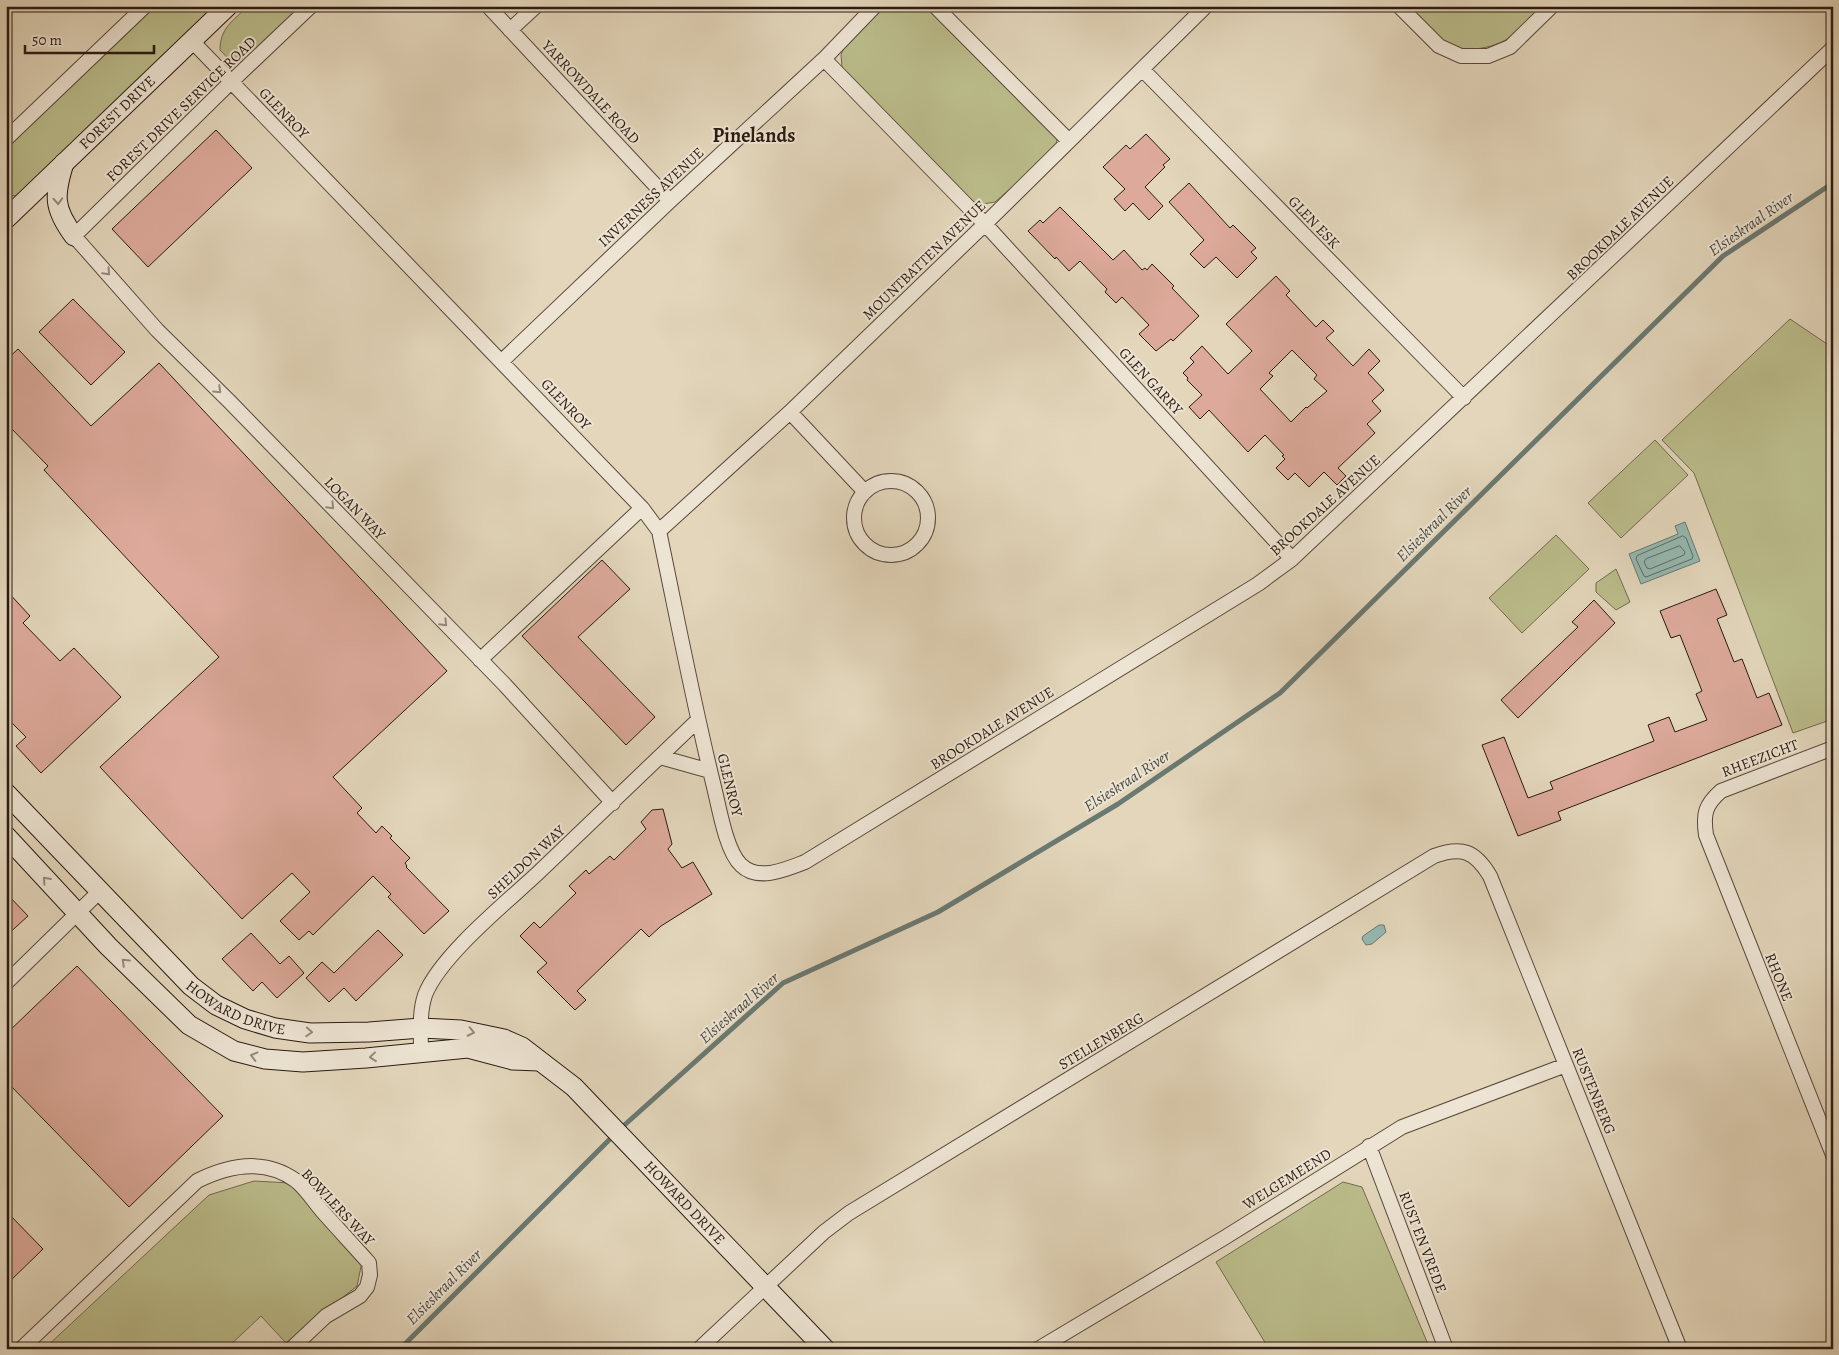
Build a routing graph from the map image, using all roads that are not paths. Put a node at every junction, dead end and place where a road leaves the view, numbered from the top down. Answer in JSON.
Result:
{"nodes":[{"id":1,"x":145,"y":6,"type":"edge"},
{"id":2,"x":228,"y":6,"type":"edge"},
{"id":3,"x":311,"y":6,"type":"edge"},
{"id":4,"x":488,"y":6,"type":"edge"},
{"id":5,"x":536,"y":6,"type":"edge"},
{"id":6,"x":875,"y":6,"type":"edge"},
{"id":7,"x":935,"y":6,"type":"edge"},
{"id":8,"x":1206,"y":6,"type":"edge"},
{"id":9,"x":1399,"y":6,"type":"edge"},
{"id":10,"x":1552,"y":6,"type":"edge"},
{"id":11,"x":510,"y":30,"type":"junction"},
{"id":12,"x":192,"y":41,"type":"junction"},
{"id":13,"x":1833,"y":48,"type":"edge"},
{"id":14,"x":824,"y":59,"type":"junction"},
{"id":15,"x":1142,"y":69,"type":"junction"},
{"id":16,"x":232,"y":81,"type":"junction"},
{"id":17,"x":6,"y":139,"type":"edge"},
{"id":18,"x":1069,"y":141,"type":"junction"},
{"id":19,"x":64,"y":163,"type":"junction"},
{"id":20,"x":670,"y":201,"type":"junction"},
{"id":21,"x":7,"y":218,"type":"edge"},
{"id":22,"x":985,"y":224,"type":"junction"},
{"id":23,"x":74,"y":236,"type":"junction"},
{"id":24,"x":502,"y":361,"type":"junction"},
{"id":25,"x":1464,"y":398,"type":"junction"},
{"id":26,"x":790,"y":412,"type":"junction"},
{"id":27,"x":864,"y":492,"type":"junction"},
{"id":28,"x":642,"y":508,"type":"junction"},
{"id":29,"x":660,"y":531,"type":"junction"},
{"id":30,"x":1292,"y":559,"type":"junction"},
{"id":31,"x":480,"y":660,"type":"junction"},
{"id":32,"x":698,"y":720,"type":"junction"},
{"id":33,"x":1833,"y":748,"type":"edge"},
{"id":34,"x":660,"y":757,"type":"junction"},
{"id":35,"x":710,"y":771,"type":"junction"},
{"id":36,"x":6,"y":793,"type":"edge"},
{"id":37,"x":613,"y":803,"type":"junction"},
{"id":38,"x":1706,"y":809,"type":"joint"},
{"id":39,"x":6,"y":836,"type":"edge"},
{"id":40,"x":1468,"y":852,"type":"joint"},
{"id":41,"x":758,"y":874,"type":"joint"},
{"id":42,"x":100,"y":891,"type":"junction"},
{"id":43,"x":78,"y":914,"type":"junction"},
{"id":44,"x":6,"y":983,"type":"edge"},
{"id":45,"x":421,"y":1028,"type":"junction"},
{"id":46,"x":421,"y":1052,"type":"junction"},
{"id":47,"x":539,"y":1061,"type":"junction"},
{"id":48,"x":1566,"y":1065,"type":"junction"},
{"id":49,"x":1369,"y":1146,"type":"junction"},
{"id":50,"x":1833,"y":1155,"type":"edge"},
{"id":51,"x":765,"y":1286,"type":"junction"},
{"id":52,"x":21,"y":1349,"type":"edge"},
{"id":53,"x":291,"y":1349,"type":"edge"},
{"id":54,"x":699,"y":1349,"type":"edge"},
{"id":55,"x":824,"y":1349,"type":"edge"},
{"id":56,"x":1038,"y":1349,"type":"edge"},
{"id":57,"x":1446,"y":1349,"type":"edge"},
{"id":58,"x":1680,"y":1349,"type":"edge"}],
"edges":[{"from":1,"to":17,"type":"street"},
{"from":2,"to":12,"type":"street","name":"FOREST DRIVE"},
{"from":3,"to":16,"type":"street","name":"FOREST DRIVE SERVICE ROAD"},
{"from":4,"to":11,"type":"street","name":"YARROWDALE ROAD"},
{"from":5,"to":11,"type":"street"},
{"from":6,"to":14,"type":"street","name":"INVERNESS AVENUE"},
{"from":7,"to":18,"type":"street"},
{"from":8,"to":15,"type":"street","name":"MOUNTBATTEN AVENUE"},
{"from":9,"to":10,"type":"street"},
{"from":11,"to":20,"type":"street","name":"YARROWDALE ROAD"},
{"from":12,"to":16,"type":"street","name":"GLENROY"},
{"from":12,"to":19,"type":"street","name":"FOREST DRIVE"},
{"from":13,"to":25,"type":"street","name":"BROOKDALE AVENUE"},
{"from":14,"to":20,"type":"street","name":"INVERNESS AVENUE"},
{"from":14,"to":22,"type":"street"},
{"from":15,"to":18,"type":"street","name":"MOUNTBATTEN AVENUE"},
{"from":15,"to":25,"type":"street","name":"GLEN ESK"},
{"from":16,"to":23,"type":"street","name":"FOREST DRIVE SERVICE ROAD"},
{"from":16,"to":24,"type":"street","name":"GLENROY"},
{"from":18,"to":22,"type":"street","name":"MOUNTBATTEN AVENUE"},
{"from":19,"to":21,"type":"street","name":"FOREST DRIVE"},
{"from":19,"to":23,"type":"street","one_way":true},
{"from":20,"to":24,"type":"street","name":"INVERNESS AVENUE"},
{"from":22,"to":26,"type":"street","name":"MOUNTBATTEN AVENUE"},
{"from":22,"to":30,"type":"street","name":"GLEN GARRY"},
{"from":23,"to":31,"type":"street","name":"LOGAN WAY","one_way":true},
{"from":24,"to":28,"type":"street","name":"GLENROY"},
{"from":25,"to":30,"type":"street","name":"BROOKDALE AVENUE"},
{"from":26,"to":27,"type":"street"},
{"from":26,"to":29,"type":"street","name":"MOUNTBATTEN AVENUE"},
{"from":27,"to":27,"type":"street"},
{"from":28,"to":29,"type":"street","name":"GLENROY"},
{"from":28,"to":31,"type":"street"},
{"from":29,"to":32,"type":"street","name":"GLENROY"},
{"from":30,"to":41,"type":"street","name":"BROOKDALE AVENUE"},
{"from":31,"to":37,"type":"street","name":"LOGAN WAY"},
{"from":32,"to":34,"type":"street","name":"SHELDON WAY"},
{"from":32,"to":35,"type":"street","name":"GLENROY"},
{"from":33,"to":38,"type":"street","name":"RHEEZICHT"},
{"from":34,"to":35,"type":"street"},
{"from":34,"to":37,"type":"street","name":"SHELDON WAY"},
{"from":35,"to":41,"type":"street","name":"GLENROY"},
{"from":36,"to":42,"type":"street","name":"HOWARD DRIVE"},
{"from":37,"to":45,"type":"street","name":"SHELDON WAY"},
{"from":38,"to":50,"type":"street","name":"RHONE"},
{"from":43,"to":39,"type":"street","one_way":true},
{"from":40,"to":48,"type":"street","name":"RUSTENBERG"},
{"from":40,"to":51,"type":"street","name":"STELLENBERG"},
{"from":42,"to":43,"type":"street"},
{"from":42,"to":45,"type":"street","name":"HOWARD DRIVE","one_way":true},
{"from":43,"to":44,"type":"street"},
{"from":46,"to":43,"type":"street","one_way":true},
{"from":45,"to":46,"type":"street","name":"SHELDON WAY"},
{"from":45,"to":47,"type":"street","name":"HOWARD DRIVE","one_way":true},
{"from":46,"to":47,"type":"street"},
{"from":47,"to":51,"type":"street","name":"HOWARD DRIVE"},
{"from":48,"to":49,"type":"street","name":"WELGEMEEND"},
{"from":48,"to":58,"type":"street","name":"RUSTENBERG"},
{"from":49,"to":56,"type":"street","name":"WELGEMEEND"},
{"from":49,"to":57,"type":"street","name":"RUST EN VREDE"},
{"from":51,"to":54,"type":"street","name":"STELLENBERG"},
{"from":51,"to":55,"type":"street","name":"HOWARD DRIVE"},
{"from":52,"to":53,"type":"street","name":"BOWLERS WAY"}]}
